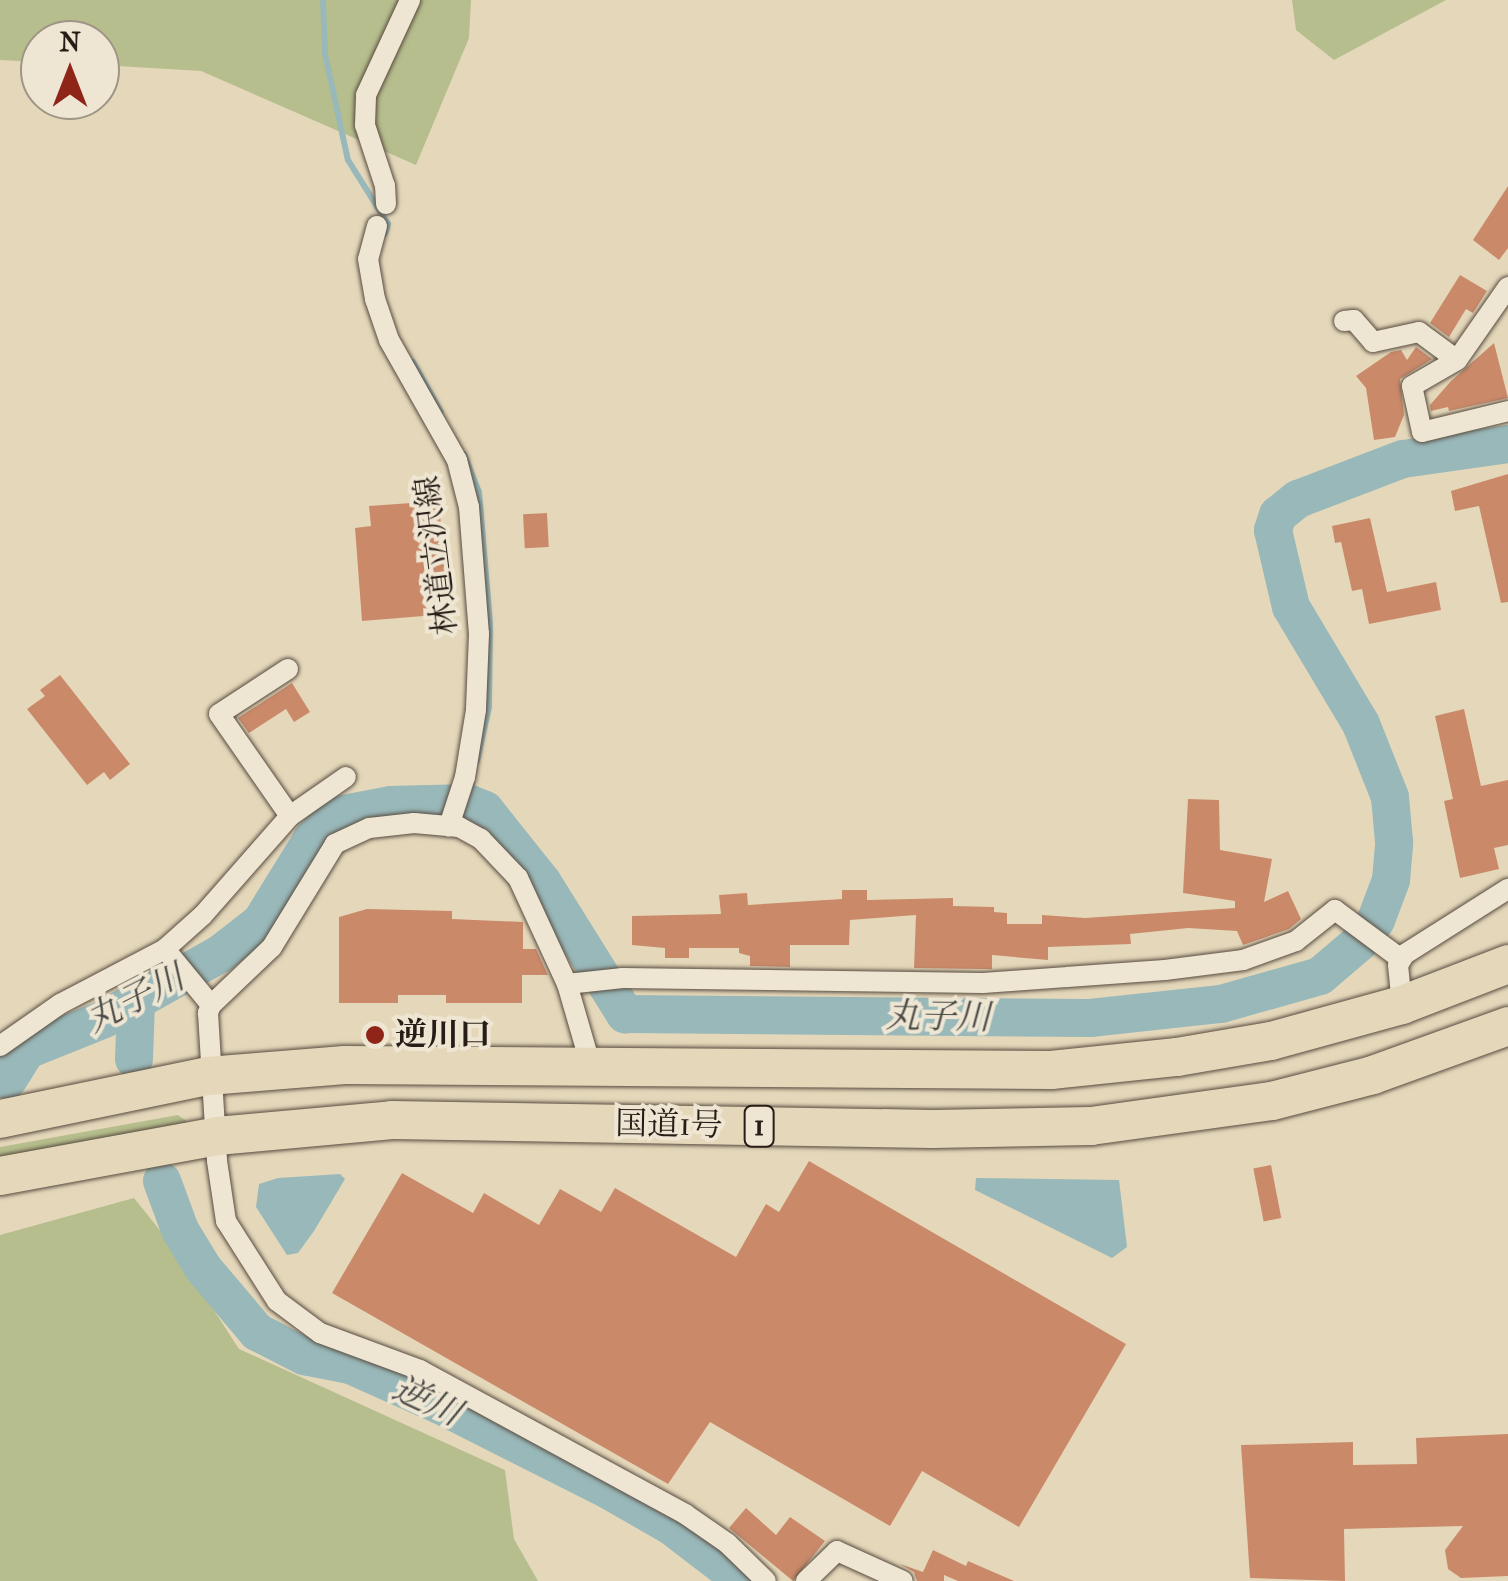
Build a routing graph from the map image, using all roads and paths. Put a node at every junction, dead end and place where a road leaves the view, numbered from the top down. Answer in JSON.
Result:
{"nodes":[{"id":1,"x":410,"y":0,"type":"edge"},
{"id":2,"x":386,"y":204,"type":"dead end"},
{"id":3,"x":376,"y":226,"type":"dead end"},
{"id":4,"x":1506,"y":295,"type":"edge"},
{"id":5,"x":1344,"y":322,"type":"dead end"},
{"id":6,"x":1457,"y":360,"type":"junction"},
{"id":7,"x":1508,"y":411,"type":"edge"},
{"id":8,"x":288,"y":669,"type":"dead end"},
{"id":9,"x":346,"y":777,"type":"dead end"},
{"id":10,"x":290,"y":816,"type":"junction"},
{"id":11,"x":451,"y":821,"type":"junction"},
{"id":12,"x":1508,"y":888,"type":"edge"},
{"id":13,"x":169,"y":954,"type":"junction"},
{"id":14,"x":1402,"y":959,"type":"junction"},
{"id":15,"x":1508,"y":964,"type":"edge"},
{"id":16,"x":572,"y":983,"type":"junction"},
{"id":17,"x":204,"y":998,"type":"junction"},
{"id":18,"x":1402,"y":1005,"type":"junction"},
{"id":19,"x":1508,"y":1026,"type":"edge"},
{"id":20,"x":0,"y":1046,"type":"edge"},
{"id":21,"x":590,"y":1064,"type":"junction"},
{"id":22,"x":214,"y":1076,"type":"junction"},
{"id":23,"x":0,"y":1119,"type":"edge"},
{"id":24,"x":217,"y":1136,"type":"junction"},
{"id":25,"x":0,"y":1176,"type":"edge"},
{"id":26,"x":766,"y":1581,"type":"edge"},
{"id":27,"x":806,"y":1581,"type":"edge"},
{"id":28,"x":903,"y":1581,"type":"edge"}],
"edges":[{"from":1,"to":2,"type":"street"},
{"from":3,"to":11,"type":"street","name":"林道立沢線"},
{"from":4,"to":6,"type":"street"},
{"from":5,"to":6,"type":"street"},
{"from":6,"to":7,"type":"street"},
{"from":8,"to":10,"type":"street"},
{"from":9,"to":10,"type":"street"},
{"from":10,"to":13,"type":"street"},
{"from":11,"to":16,"type":"street"},
{"from":11,"to":17,"type":"street"},
{"from":12,"to":14,"type":"street"},
{"from":13,"to":17,"type":"street"},
{"from":13,"to":20,"type":"street"},
{"from":14,"to":16,"type":"street"},
{"from":14,"to":18,"type":"street"},
{"from":15,"to":18,"type":"highway","number":"1"},
{"from":16,"to":21,"type":"street"},
{"from":17,"to":22,"type":"street"},
{"from":18,"to":21,"type":"highway","name":"国道1号","number":"1"},
{"from":19,"to":24,"type":"highway","name":"国道1号","number":"1"},
{"from":21,"to":22,"type":"highway","name":"国道1号","number":"1"},
{"from":22,"to":23,"type":"highway","name":"国道1号","number":"1"},
{"from":22,"to":24,"type":"street"},
{"from":24,"to":25,"type":"highway","name":"国道1号","number":"1"},
{"from":24,"to":26,"type":"street"},
{"from":27,"to":28,"type":"street"}]}
